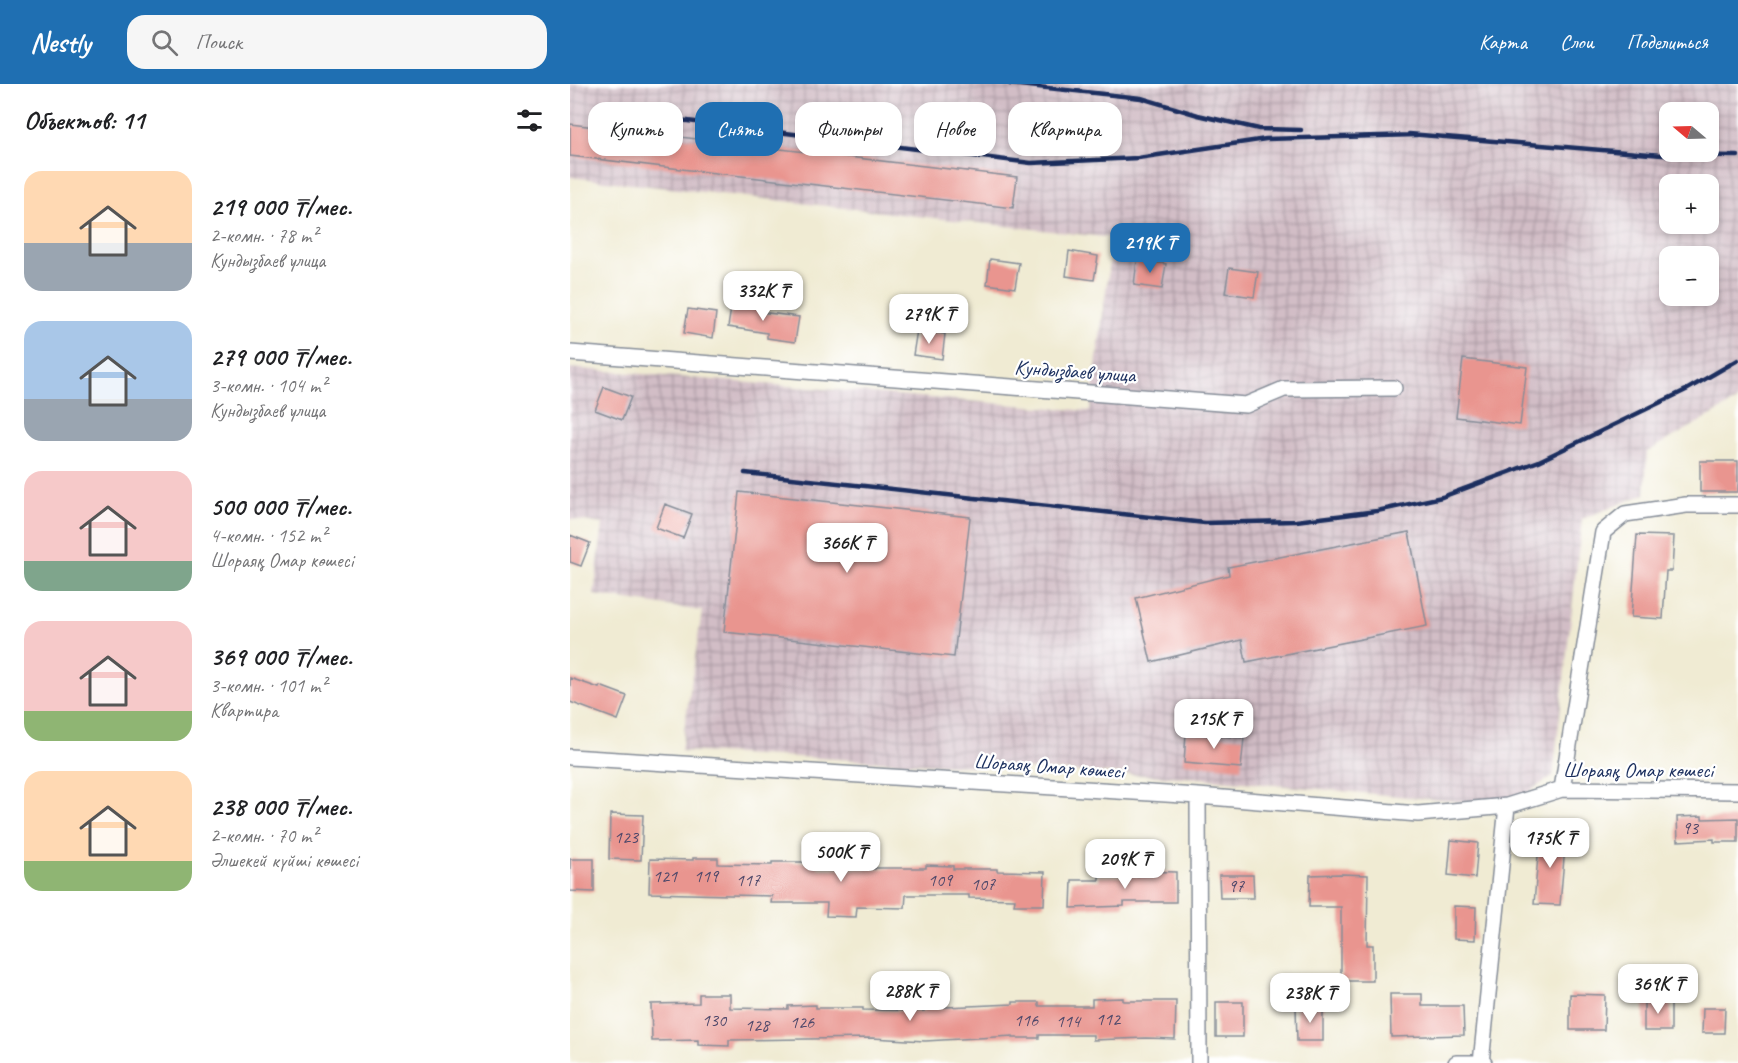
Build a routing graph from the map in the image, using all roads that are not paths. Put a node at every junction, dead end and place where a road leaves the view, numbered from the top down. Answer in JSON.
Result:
{"nodes":[{"id":1,"x":570,"y":353,"type":"edge"},
{"id":2,"x":1394,"y":388,"type":"dead end"},
{"id":3,"x":1738,"y":505,"type":"edge"},
{"id":4,"x":570,"y":757,"type":"edge"},
{"id":5,"x":1562,"y":789,"type":"junction"},
{"id":6,"x":1738,"y":791,"type":"edge"},
{"id":7,"x":1198,"y":796,"type":"junction"},
{"id":8,"x":1507,"y":806,"type":"junction"},
{"id":9,"x":1199,"y":1063,"type":"edge"},
{"id":10,"x":1456,"y":1063,"type":"edge"},
{"id":11,"x":1482,"y":1063,"type":"edge"}],
"edges":[{"from":1,"to":2,"type":"street","name":"Кундызбаев улица"},
{"from":3,"to":5,"type":"street"},
{"from":4,"to":7,"type":"street","name":"Шораяқ Омар көшесі"},
{"from":5,"to":6,"type":"street","name":"Шораяқ Омар көшесі"},
{"from":5,"to":8,"type":"street","name":"Шораяқ Омар көшесі"},
{"from":7,"to":8,"type":"street","name":"Шораяқ Омар көшесі"},
{"from":7,"to":9,"type":"street"},
{"from":8,"to":11,"type":"street"},
{"from":10,"to":11,"type":"street"}]}
